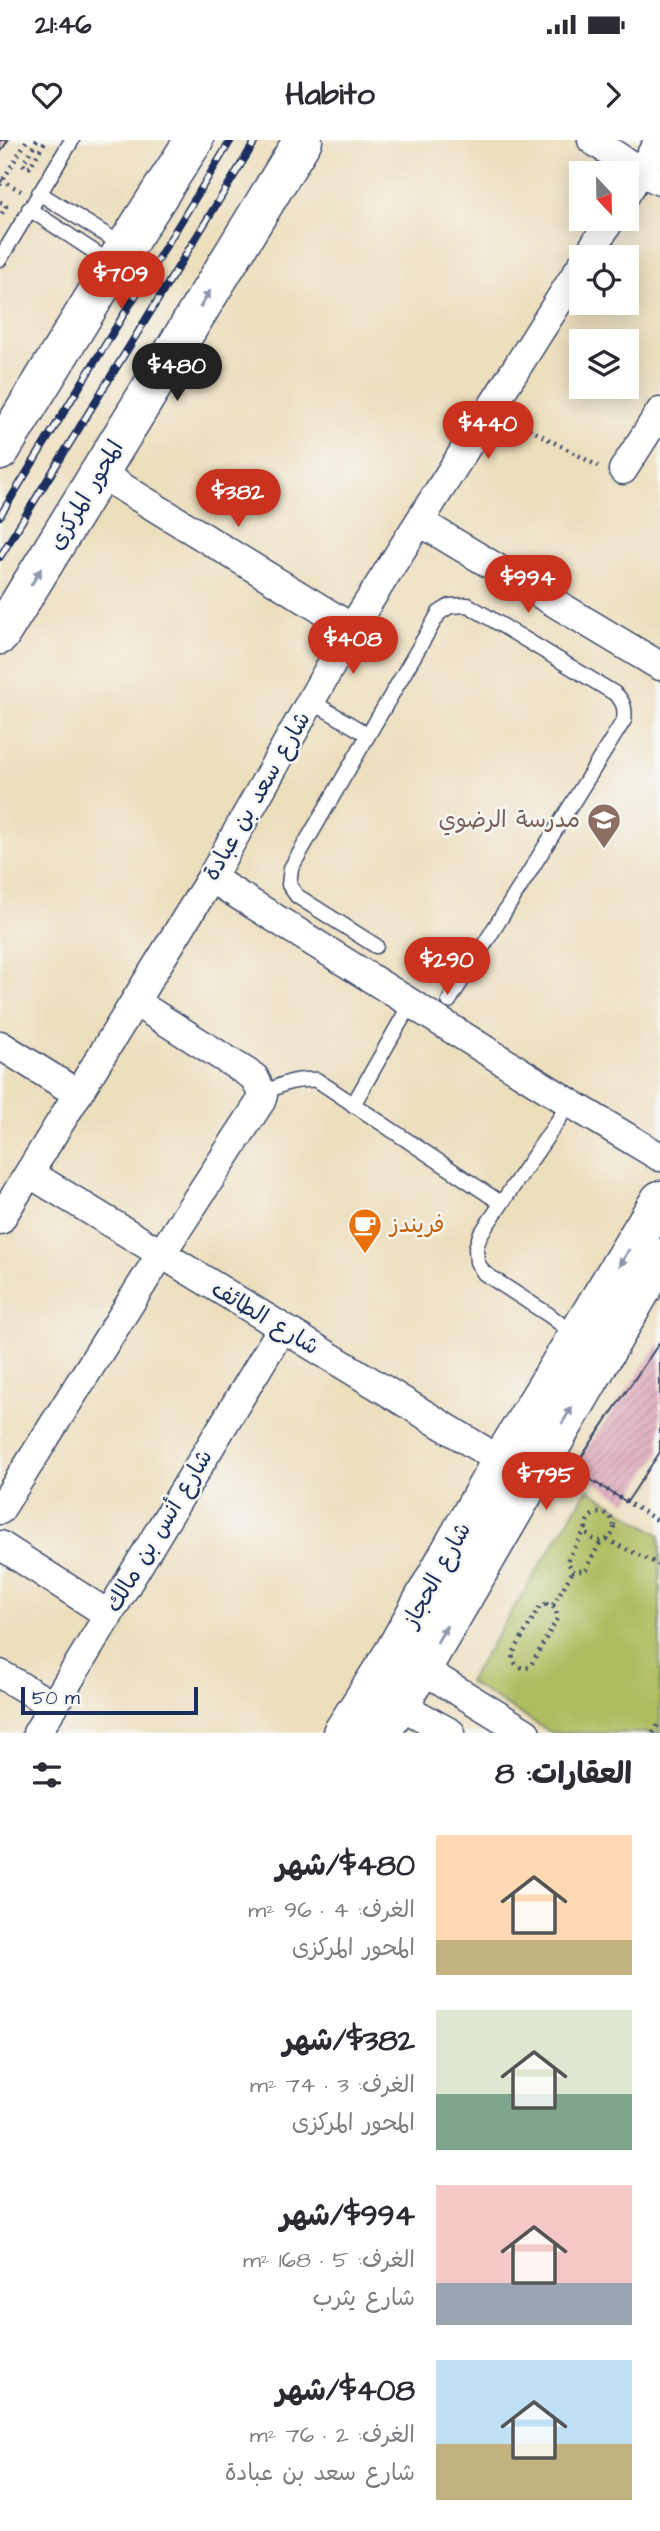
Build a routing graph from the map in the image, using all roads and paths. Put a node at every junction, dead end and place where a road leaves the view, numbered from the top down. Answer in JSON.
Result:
{"nodes":[{"id":1,"x":27,"y":140,"type":"edge"},
{"id":2,"x":37,"y":140,"type":"edge"},
{"id":3,"x":46,"y":140,"type":"edge"},
{"id":4,"x":72,"y":140,"type":"edge"},
{"id":5,"x":194,"y":140,"type":"edge"},
{"id":6,"x":303,"y":140,"type":"edge"},
{"id":7,"x":592,"y":140,"type":"edge"},
{"id":8,"x":660,"y":140,"type":"edge"},
{"id":9,"x":1,"y":182,"type":"edge"},
{"id":10,"x":642,"y":182,"type":"edge"},
{"id":11,"x":21,"y":191,"type":"dead end"},
{"id":12,"x":39,"y":193,"type":"junction"},
{"id":13,"x":0,"y":202,"type":"edge"},
{"id":14,"x":29,"y":209,"type":"junction"},
{"id":15,"x":0,"y":217,"type":"edge"},
{"id":16,"x":119,"y":256,"type":"junction"},
{"id":17,"x":0,"y":259,"type":"edge"},
{"id":18,"x":569,"y":285,"type":"edge"},
{"id":19,"x":491,"y":409,"type":"junction"},
{"id":20,"x":660,"y":412,"type":"edge"},
{"id":21,"x":0,"y":451,"type":"edge"},
{"id":22,"x":623,"y":470,"type":"joint"},
{"id":23,"x":99,"y":473,"type":"junction"},
{"id":24,"x":420,"y":522,"type":"junction"},
{"id":25,"x":352,"y":628,"type":"junction"},
{"id":26,"x":0,"y":635,"type":"edge"},
{"id":27,"x":660,"y":666,"type":"edge"},
{"id":28,"x":311,"y":701,"type":"junction"},
{"id":29,"x":368,"y":735,"type":"junction"},
{"id":30,"x":211,"y":878,"type":"junction"},
{"id":31,"x":376,"y":946,"type":"dead end"},
{"id":32,"x":135,"y":1002,"type":"junction"},
{"id":33,"x":449,"y":1002,"type":"dead end"},
{"id":34,"x":411,"y":1003,"type":"junction"},
{"id":35,"x":0,"y":1045,"type":"edge"},
{"id":36,"x":78,"y":1094,"type":"junction"},
{"id":37,"x":263,"y":1094,"type":"junction"},
{"id":38,"x":569,"y":1103,"type":"junction"},
{"id":39,"x":353,"y":1105,"type":"junction"},
{"id":40,"x":660,"y":1157,"type":"edge"},
{"id":41,"x":29,"y":1173,"type":"junction"},
{"id":42,"x":660,"y":1199,"type":"edge"},
{"id":43,"x":501,"y":1203,"type":"junction"},
{"id":44,"x":0,"y":1220,"type":"edge"},
{"id":45,"x":161,"y":1254,"type":"junction"},
{"id":46,"x":660,"y":1258,"type":"edge"},
{"id":47,"x":282,"y":1328,"type":"junction"},
{"id":48,"x":577,"y":1336,"type":"junction"},
{"id":49,"x":545,"y":1452,"type":"junction"},
{"id":50,"x":501,"y":1461,"type":"junction"},
{"id":51,"x":0,"y":1510,"type":"edge"},
{"id":52,"x":660,"y":1522,"type":"edge"},
{"id":53,"x":586,"y":1528,"type":"junction"},
{"id":54,"x":604,"y":1541,"type":"junction"},
{"id":55,"x":0,"y":1545,"type":"edge"},
{"id":56,"x":660,"y":1566,"type":"edge"},
{"id":57,"x":573,"y":1571,"type":"junction"},
{"id":58,"x":553,"y":1605,"type":"junction"},
{"id":59,"x":109,"y":1615,"type":"junction"},
{"id":60,"x":408,"y":1661,"type":"junction"},
{"id":61,"x":0,"y":1674,"type":"edge"},
{"id":62,"x":383,"y":1708,"type":"edge"},
{"id":63,"x":660,"y":1722,"type":"edge"},
{"id":64,"x":47,"y":1724,"type":"edge"},
{"id":65,"x":342,"y":1733,"type":"edge"},
{"id":66,"x":451,"y":1733,"type":"edge"},
{"id":67,"x":526,"y":1733,"type":"edge"},
{"id":68,"x":653,"y":1733,"type":"edge"}],
"edges":[{"from":1,"to":9,"type":"path"},
{"from":2,"to":3,"type":"path"},
{"from":4,"to":12,"type":"lane"},
{"from":5,"to":16,"type":"street"},
{"from":23,"to":6,"type":"street","name":"المحور المركزى","one_way":true},
{"from":7,"to":10,"type":"street"},
{"from":8,"to":10,"type":"street"},
{"from":9,"to":11,"type":"path"},
{"from":12,"to":14,"type":"lane"},
{"from":12,"to":16,"type":"lane"},
{"from":13,"to":15,"type":"path"},
{"from":14,"to":16,"type":"lane"},
{"from":14,"to":17,"type":"lane"},
{"from":16,"to":21,"type":"street"},
{"from":18,"to":19,"type":"street","name":"شارع سعد بن عبادة"},
{"from":19,"to":22,"type":"path"},
{"from":19,"to":24,"type":"street","name":"شارع سعد بن عبادة"},
{"from":20,"to":22,"type":"street"},
{"from":23,"to":25,"type":"street"},
{"from":26,"to":23,"type":"street","name":"المحور المركزى","one_way":true},
{"from":24,"to":25,"type":"street","name":"شارع سعد بن عبادة"},
{"from":24,"to":27,"type":"street"},
{"from":25,"to":28,"type":"street","name":"شارع سعد بن عبادة"},
{"from":28,"to":29,"type":"lane"},
{"from":28,"to":30,"type":"street","name":"شارع سعد بن عبادة"},
{"from":29,"to":31,"type":"lane"},
{"from":29,"to":33,"type":"lane"},
{"from":30,"to":32,"type":"street","name":"شارع سعد بن عبادة"},
{"from":30,"to":34,"type":"street"},
{"from":32,"to":36,"type":"street","name":"شارع سعد بن عبادة"},
{"from":32,"to":37,"type":"street"},
{"from":34,"to":38,"type":"street"},
{"from":34,"to":39,"type":"lane"},
{"from":35,"to":36,"type":"street"},
{"from":36,"to":41,"type":"street","name":"شارع سعد بن عبادة"},
{"from":37,"to":39,"type":"lane"},
{"from":37,"to":45,"type":"street"},
{"from":38,"to":40,"type":"street"},
{"from":38,"to":43,"type":"lane"},
{"from":39,"to":43,"type":"lane"},
{"from":41,"to":44,"type":"street","name":"شارع سعد بن عبادة"},
{"from":41,"to":45,"type":"street","name":"شارع الطائف"},
{"from":42,"to":48,"type":"street","name":"شارع الحجاز","one_way":true},
{"from":43,"to":48,"type":"lane"},
{"from":45,"to":47,"type":"street","name":"شارع الطائف"},
{"from":45,"to":51,"type":"street"},
{"from":49,"to":46,"type":"street","name":"شارع الحجاز","one_way":true},
{"from":47,"to":50,"type":"street","name":"شارع الطائف"},
{"from":47,"to":59,"type":"street","name":"شارع أنس بن مالك"},
{"from":48,"to":50,"type":"street","name":"شارع الحجاز"},
{"from":49,"to":52,"type":"path"},
{"from":60,"to":49,"type":"street","name":"شارع الحجاز","one_way":true},
{"from":50,"to":60,"type":"street","name":"شارع الحجاز"},
{"from":53,"to":54,"type":"path"},
{"from":53,"to":54,"type":"path"},
{"from":53,"to":57,"type":"path"},
{"from":54,"to":56,"type":"path"},
{"from":54,"to":57,"type":"path"},
{"from":55,"to":59,"type":"street"},
{"from":57,"to":58,"type":"path"},
{"from":58,"to":58,"type":"path"},
{"from":59,"to":64,"type":"street","name":"شارع أنس بن مالك"},
{"from":60,"to":62,"type":"street","name":"شارع الحجاز"},
{"from":60,"to":67,"type":"street"},
{"from":61,"to":64,"type":"street"},
{"from":62,"to":65,"type":"street","name":"شارع الحجاز"},
{"from":62,"to":66,"type":"street"},
{"from":63,"to":68,"type":"path"}]}
